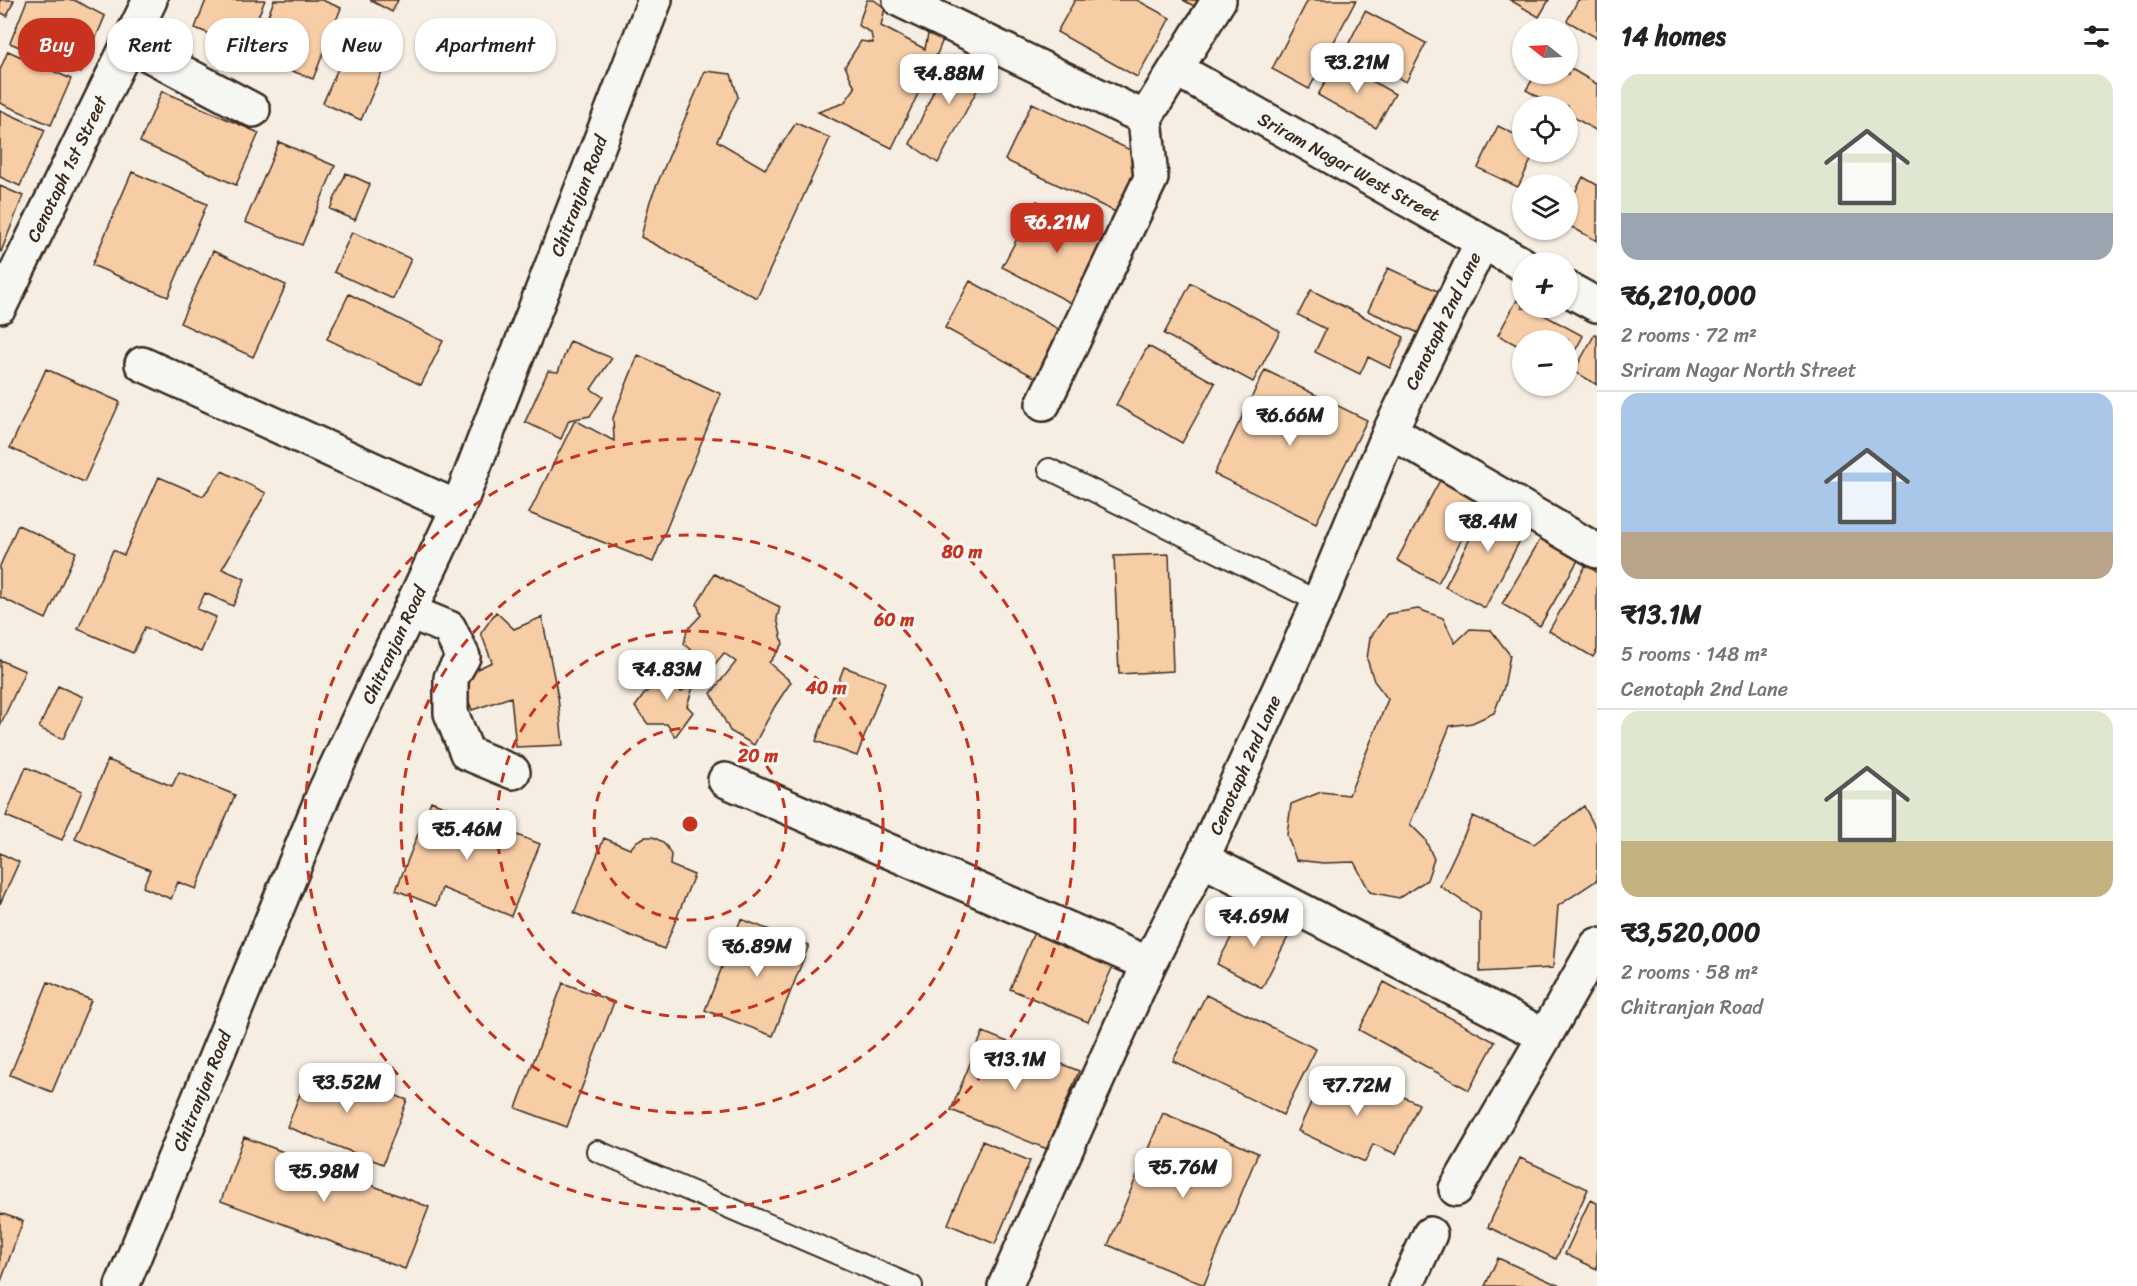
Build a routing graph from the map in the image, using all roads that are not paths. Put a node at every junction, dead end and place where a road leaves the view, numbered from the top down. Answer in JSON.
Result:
{"nodes":[{"id":1,"x":150,"y":0,"type":"edge"},
{"id":2,"x":655,"y":0,"type":"edge"},
{"id":3,"x":900,"y":0,"type":"edge"},
{"id":4,"x":1219,"y":0,"type":"edge"},
{"id":5,"x":141,"y":18,"type":"edge"},
{"id":6,"x":1176,"y":69,"type":"junction"},
{"id":7,"x":115,"y":72,"type":"edge"},
{"id":8,"x":181,"y":72,"type":"edge"},
{"id":9,"x":254,"y":111,"type":"dead end"},
{"id":10,"x":1145,"y":118,"type":"junction"},
{"id":11,"x":1482,"y":243,"type":"junction"},
{"id":12,"x":1512,"y":259,"type":"edge"},
{"id":13,"x":1578,"y":295,"type":"edge"},
{"id":14,"x":1597,"y":305,"type":"edge"},
{"id":15,"x":0,"y":306,"type":"edge"},
{"id":16,"x":142,"y":364,"type":"dead end"},
{"id":17,"x":1043,"y":404,"type":"dead end"},
{"id":18,"x":1390,"y":431,"type":"junction"},
{"id":19,"x":1049,"y":470,"type":"dead end"},
{"id":20,"x":458,"y":508,"type":"junction"},
{"id":21,"x":1597,"y":551,"type":"edge"},
{"id":22,"x":1318,"y":602,"type":"junction"},
{"id":23,"x":410,"y":612,"type":"junction"},
{"id":24,"x":513,"y":772,"type":"dead end"},
{"id":25,"x":725,"y":780,"type":"dead end"},
{"id":26,"x":1202,"y":859,"type":"junction"},
{"id":27,"x":1597,"y":945,"type":"edge"},
{"id":28,"x":1149,"y":964,"type":"junction"},
{"id":29,"x":1545,"y":1036,"type":"junction"},
{"id":30,"x":597,"y":1151,"type":"dead end"},
{"id":31,"x":1456,"y":1189,"type":"dead end"},
{"id":32,"x":1430,"y":1234,"type":"dead end"},
{"id":33,"x":1012,"y":1284,"type":"edge"},
{"id":34,"x":122,"y":1286,"type":"edge"},
{"id":35,"x":912,"y":1286,"type":"edge"},
{"id":36,"x":1406,"y":1286,"type":"edge"}],
"edges":[{"from":1,"to":5,"type":"street","name":"Cenotaph 1st Street"},
{"from":2,"to":20,"type":"street","name":"Chitranjan Road"},
{"from":3,"to":10,"type":"street"},
{"from":4,"to":6,"type":"street"},
{"from":6,"to":10,"type":"street"},
{"from":6,"to":11,"type":"street","name":"Sriram Nagar West Street"},
{"from":7,"to":15,"type":"street","name":"Cenotaph 1st Street"},
{"from":8,"to":9,"type":"street"},
{"from":10,"to":17,"type":"street"},
{"from":11,"to":12,"type":"street","name":"Sriram Nagar West Street"},
{"from":11,"to":18,"type":"street","name":"Cenotaph 2nd Lane"},
{"from":13,"to":14,"type":"street"},
{"from":16,"to":20,"type":"street"},
{"from":18,"to":21,"type":"street"},
{"from":18,"to":22,"type":"street","name":"Cenotaph 2nd Lane"},
{"from":19,"to":22,"type":"lane"},
{"from":20,"to":23,"type":"street","name":"Chitranjan Road"},
{"from":22,"to":26,"type":"street","name":"Cenotaph 2nd Lane"},
{"from":23,"to":24,"type":"street"},
{"from":23,"to":34,"type":"street","name":"Chitranjan Road"},
{"from":25,"to":28,"type":"street"},
{"from":26,"to":28,"type":"street","name":"Cenotaph 2nd Lane"},
{"from":26,"to":29,"type":"street"},
{"from":27,"to":29,"type":"street"},
{"from":28,"to":33,"type":"street","name":"Cenotaph 2nd Lane"},
{"from":29,"to":31,"type":"street"},
{"from":30,"to":35,"type":"lane"},
{"from":32,"to":36,"type":"street"}]}
